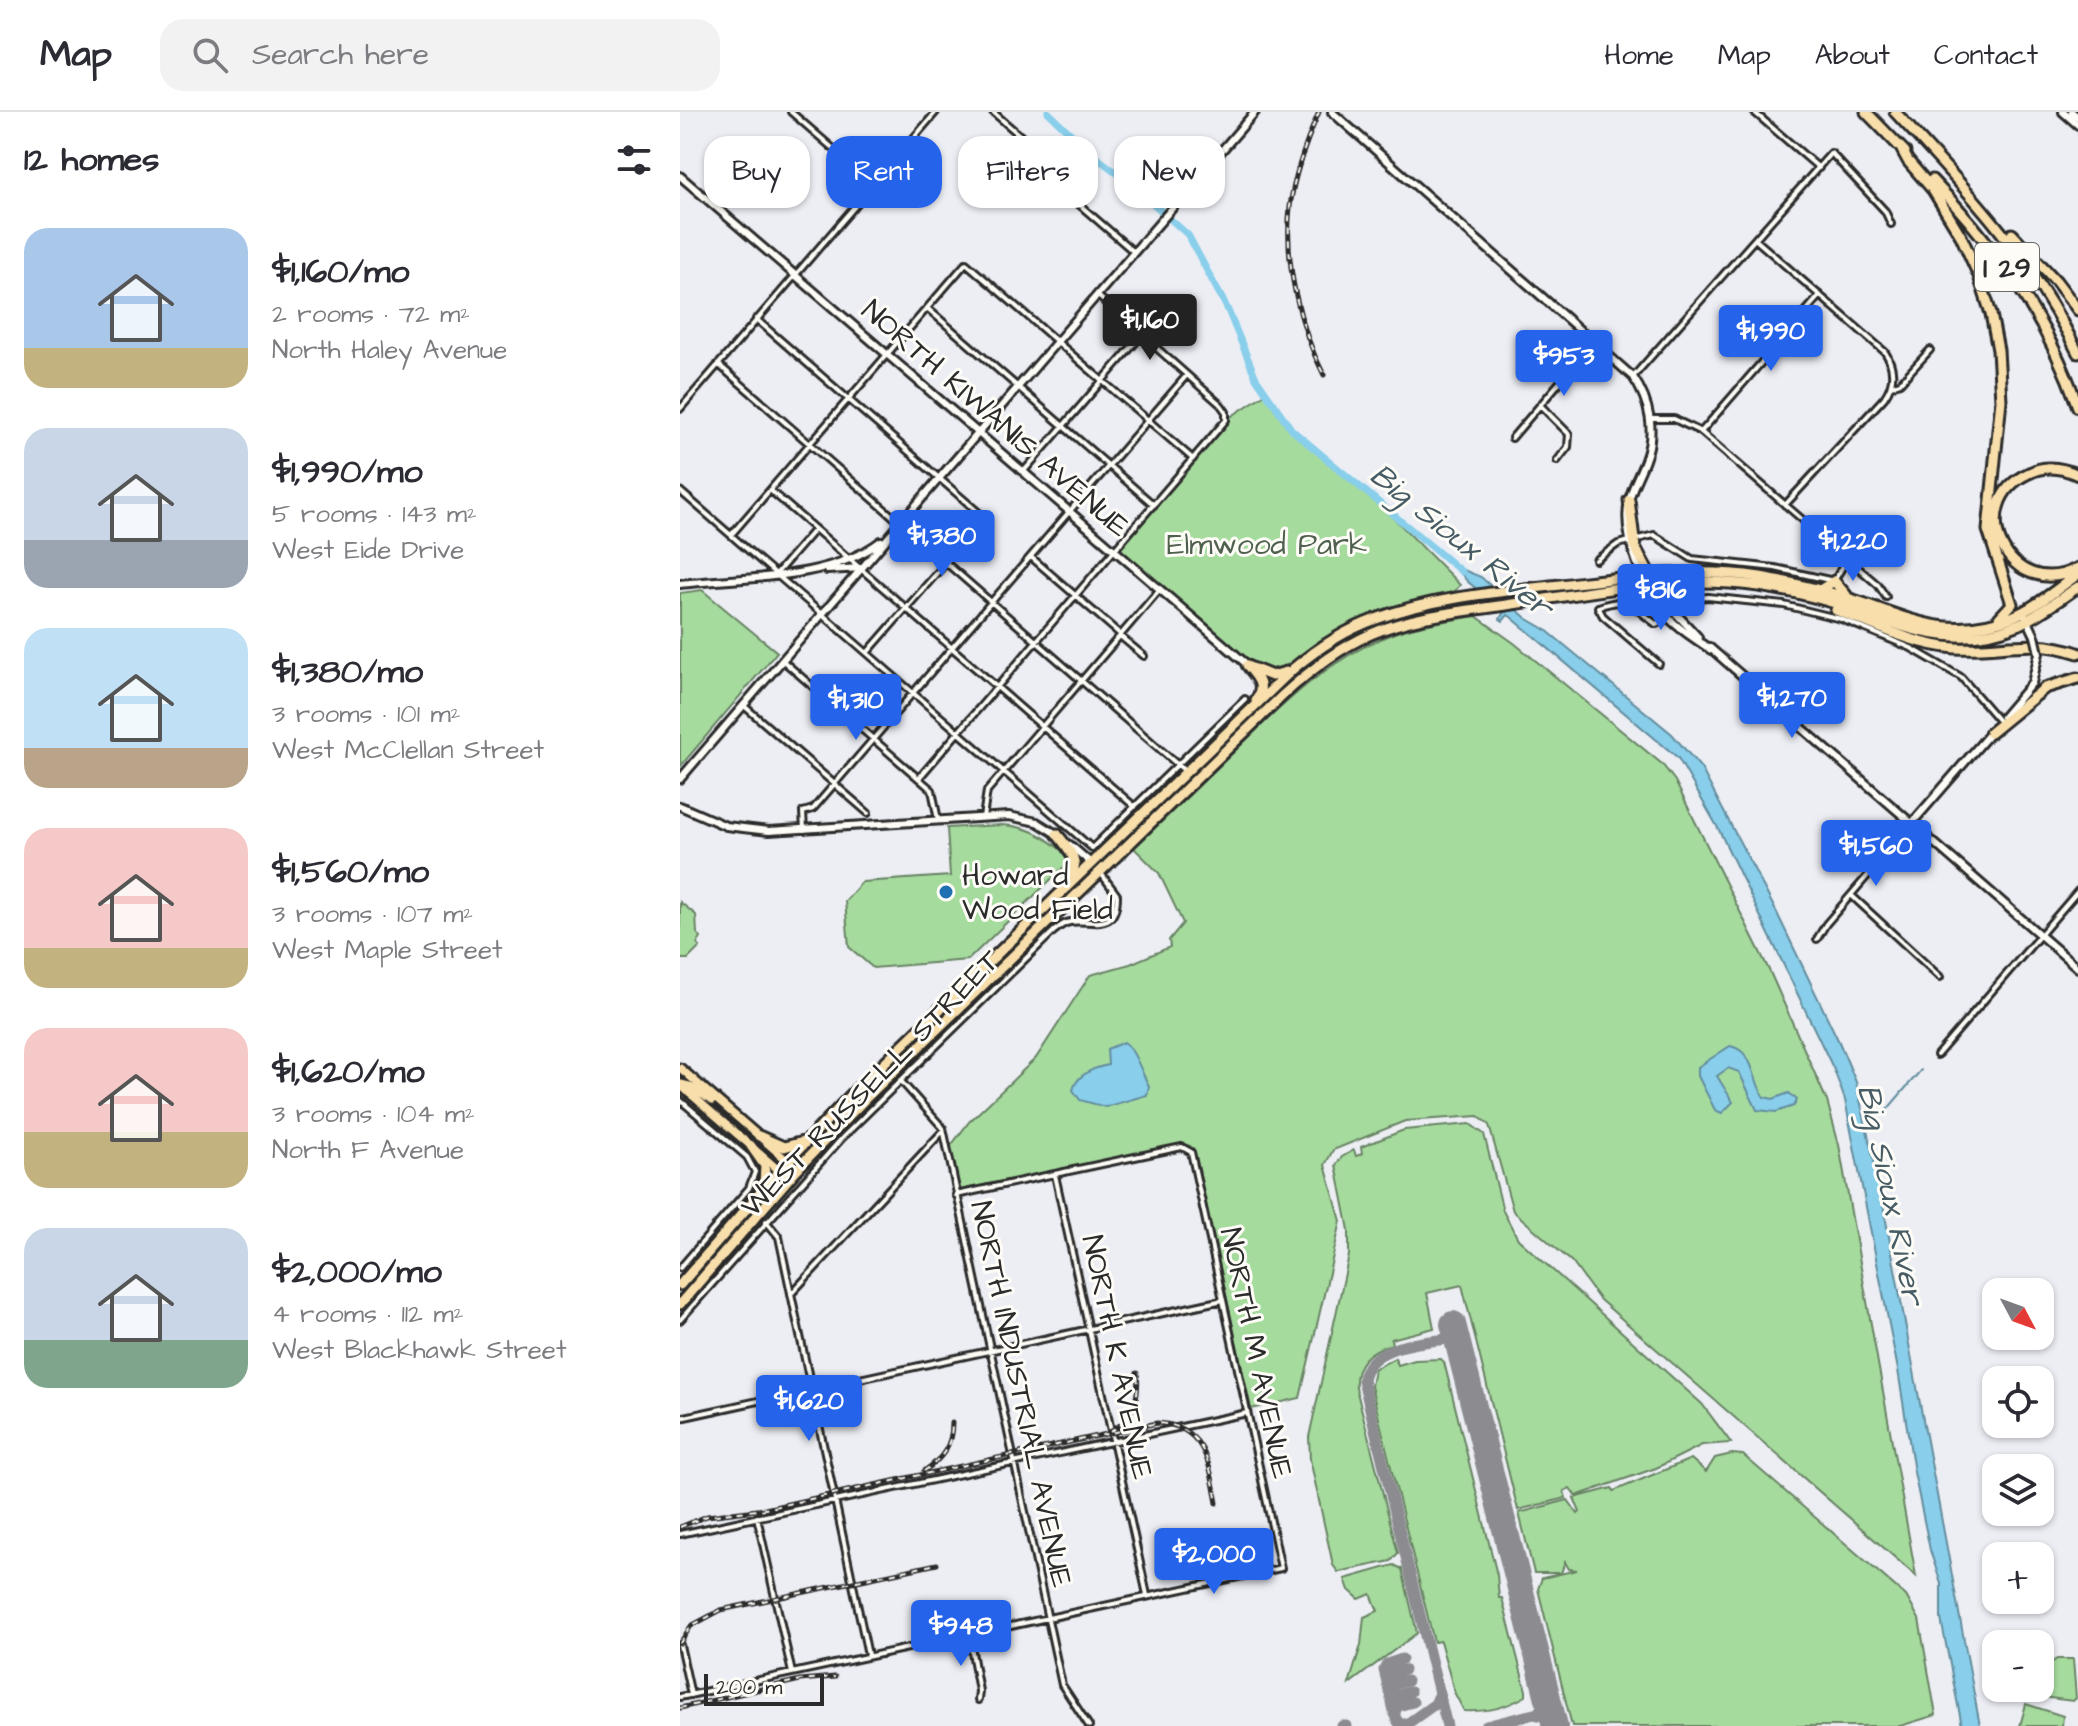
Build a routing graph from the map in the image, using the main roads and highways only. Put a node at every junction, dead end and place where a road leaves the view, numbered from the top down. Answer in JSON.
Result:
{"nodes":[{"id":1,"x":1255,"y":112,"type":"edge"},
{"id":2,"x":1332,"y":112,"type":"edge"},
{"id":3,"x":1866,"y":112,"type":"edge"},
{"id":4,"x":1895,"y":112,"type":"edge"},
{"id":5,"x":2063,"y":112,"type":"edge"},
{"id":6,"x":2072,"y":112,"type":"edge"},
{"id":7,"x":2078,"y":117,"type":"edge"},
{"id":8,"x":2078,"y":125,"type":"edge"},
{"id":9,"x":1902,"y":150,"type":"junction"},
{"id":10,"x":680,"y":176,"type":"edge"},
{"id":11,"x":1967,"y":190,"type":"junction"},
{"id":12,"x":2078,"y":310,"type":"edge"},
{"id":13,"x":2078,"y":353,"type":"edge"},
{"id":14,"x":2078,"y":407,"type":"edge"},
{"id":15,"x":978,"y":432,"type":"junction"},
{"id":16,"x":2078,"y":475,"type":"edge"},
{"id":17,"x":1637,"y":480,"type":"junction"},
{"id":18,"x":1629,"y":500,"type":"joint"},
{"id":19,"x":894,"y":531,"type":"junction"},
{"id":20,"x":1633,"y":539,"type":"junction"},
{"id":21,"x":1635,"y":557,"type":"junction"},
{"id":22,"x":1995,"y":558,"type":"junction"},
{"id":23,"x":862,"y":568,"type":"junction"},
{"id":24,"x":812,"y":570,"type":"junction"},
{"id":25,"x":2078,"y":571,"type":"edge"},
{"id":26,"x":1615,"y":578,"type":"junction"},
{"id":27,"x":1650,"y":578,"type":"junction"},
{"id":28,"x":1681,"y":582,"type":"junction"},
{"id":29,"x":680,"y":584,"type":"edge"},
{"id":30,"x":2078,"y":587,"type":"edge"},
{"id":31,"x":1776,"y":589,"type":"junction"},
{"id":32,"x":1820,"y":590,"type":"junction"},
{"id":33,"x":1855,"y":601,"type":"junction"},
{"id":34,"x":1671,"y":612,"type":"junction"},
{"id":35,"x":2025,"y":616,"type":"junction"},
{"id":36,"x":1990,"y":624,"type":"junction"},
{"id":37,"x":2078,"y":653,"type":"edge"},
{"id":38,"x":1299,"y":664,"type":"junction"},
{"id":39,"x":1247,"y":665,"type":"junction"},
{"id":40,"x":2078,"y":678,"type":"edge"},
{"id":41,"x":1273,"y":688,"type":"junction"},
{"id":42,"x":1282,"y":696,"type":"junction"},
{"id":43,"x":1238,"y":721,"type":"junction"},
{"id":44,"x":2001,"y":722,"type":"junction"},
{"id":45,"x":1990,"y":733,"type":"joint"},
{"id":46,"x":680,"y":779,"type":"edge"},
{"id":47,"x":680,"y":806,"type":"edge"},
{"id":48,"x":1133,"y":823,"type":"junction"},
{"id":49,"x":1912,"y":823,"type":"junction"},
{"id":50,"x":1057,"y":834,"type":"junction"},
{"id":51,"x":1091,"y":864,"type":"junction"},
{"id":52,"x":1100,"y":872,"type":"junction"},
{"id":53,"x":1055,"y":898,"type":"junction"},
{"id":54,"x":1051,"y":919,"type":"junction"},
{"id":55,"x":2078,"y":968,"type":"edge"},
{"id":56,"x":680,"y":1068,"type":"edge"},
{"id":57,"x":684,"y":1074,"type":"edge"},
{"id":58,"x":680,"y":1084,"type":"edge"},
{"id":59,"x":724,"y":1107,"type":"junction"},
{"id":60,"x":812,"y":1135,"type":"junction"},
{"id":61,"x":759,"y":1136,"type":"junction"},
{"id":62,"x":751,"y":1146,"type":"junction"},
{"id":63,"x":788,"y":1161,"type":"junction"},
{"id":64,"x":797,"y":1169,"type":"junction"},
{"id":65,"x":780,"y":1170,"type":"junction"},
{"id":66,"x":789,"y":1179,"type":"junction"},
{"id":67,"x":747,"y":1208,"type":"junction"},
{"id":68,"x":680,"y":1285,"type":"edge"},
{"id":69,"x":680,"y":1304,"type":"edge"}],
"edges":[{"from":1,"to":15,"type":"main road"},
{"from":2,"to":17,"type":"main road"},
{"from":3,"to":9,"type":"highway","number":"I 29"},
{"from":4,"to":11,"type":"highway","number":"I 29"},
{"from":5,"to":8,"type":"main road"},
{"from":6,"to":7,"type":"main road"},
{"from":9,"to":14,"type":"highway","number":"I 29"},
{"from":9,"to":22,"type":"highway"},
{"from":10,"to":15,"type":"main road","name":"NORTH KIWANIS AVENUE"},
{"from":11,"to":12,"type":"highway"},
{"from":11,"to":13,"type":"highway","number":"I 29"},
{"from":15,"to":19,"type":"main road"},
{"from":15,"to":39,"type":"main road","name":"NORTH KIWANIS AVENUE"},
{"from":16,"to":25,"type":"highway"},
{"from":17,"to":18,"type":"main road"},
{"from":17,"to":20,"type":"main road"},
{"from":18,"to":20,"type":"highway"},
{"from":19,"to":23,"type":"main road"},
{"from":19,"to":24,"type":"main road"},
{"from":20,"to":21,"type":"main road"},
{"from":20,"to":27,"type":"highway"},
{"from":21,"to":26,"type":"highway"},
{"from":21,"to":27,"type":"main road"},
{"from":22,"to":35,"type":"highway"},
{"from":22,"to":36,"type":"highway"},
{"from":23,"to":24,"type":"main road"},
{"from":23,"to":46,"type":"main road"},
{"from":24,"to":29,"type":"main road"},
{"from":25,"to":35,"type":"highway","name":"WEST RUSSELL STREET"},
{"from":26,"to":27,"type":"highway","name":"WEST RUSSELL STREET"},
{"from":26,"to":38,"type":"highway","name":"WEST RUSSELL STREET"},
{"from":27,"to":28,"type":"highway","name":"WEST RUSSELL STREET"},
{"from":27,"to":32,"type":"highway","name":"WEST RUSSELL STREET"},
{"from":27,"to":34,"type":"highway"},
{"from":27,"to":42,"type":"highway","name":"WEST RUSSELL STREET"},
{"from":28,"to":31,"type":"highway","name":"WEST RUSSELL STREET"},
{"from":28,"to":34,"type":"highway"},
{"from":30,"to":35,"type":"highway","name":"WEST RUSSELL STREET"},
{"from":31,"to":35,"type":"highway","name":"WEST RUSSELL STREET"},
{"from":31,"to":37,"type":"highway"},
{"from":32,"to":33,"type":"highway","name":"WEST RUSSELL STREET"},
{"from":32,"to":33,"type":"highway"},
{"from":33,"to":36,"type":"highway","name":"WEST RUSSELL STREET"},
{"from":34,"to":49,"type":"main road"},
{"from":35,"to":36,"type":"highway","name":"WEST RUSSELL STREET"},
{"from":35,"to":44,"type":"main road","bridge":true},
{"from":38,"to":39,"type":"highway"},
{"from":38,"to":41,"type":"highway","name":"WEST RUSSELL STREET"},
{"from":39,"to":41,"type":"main road","name":"NORTH KIWANIS AVENUE"},
{"from":39,"to":43,"type":"highway"},
{"from":40,"to":44,"type":"highway"},
{"from":41,"to":42,"type":"main road","name":"NORTH KIWANIS AVENUE"},
{"from":41,"to":43,"type":"highway","name":"WEST RUSSELL STREET"},
{"from":42,"to":52,"type":"highway","name":"WEST RUSSELL STREET"},
{"from":43,"to":48,"type":"highway","name":"WEST RUSSELL STREET"},
{"from":44,"to":45,"type":"highway"},
{"from":45,"to":49,"type":"main road"},
{"from":47,"to":50,"type":"main road"},
{"from":48,"to":51,"type":"highway","name":"WEST RUSSELL STREET"},
{"from":48,"to":52,"type":"highway"},
{"from":49,"to":55,"type":"main road"},
{"from":50,"to":51,"type":"main road"},
{"from":50,"to":53,"type":"highway"},
{"from":51,"to":52,"type":"main road"},
{"from":51,"to":53,"type":"highway","name":"WEST RUSSELL STREET"},
{"from":51,"to":54,"type":"highway"},
{"from":52,"to":54,"type":"highway","name":"WEST RUSSELL STREET"},
{"from":53,"to":60,"type":"highway","name":"WEST RUSSELL STREET"},
{"from":54,"to":64,"type":"highway","name":"WEST RUSSELL STREET"},
{"from":56,"to":57,"type":"main road"},
{"from":57,"to":59,"type":"main road"},
{"from":58,"to":59,"type":"main road"},
{"from":58,"to":62,"type":"main road"},
{"from":59,"to":61,"type":"main road"},
{"from":60,"to":61,"type":"highway"},
{"from":60,"to":63,"type":"highway","name":"WEST RUSSELL STREET"},
{"from":61,"to":63,"type":"main road"},
{"from":62,"to":65,"type":"main road"},
{"from":62,"to":67,"type":"highway"},
{"from":63,"to":64,"type":"main road"},
{"from":63,"to":65,"type":"highway","name":"WEST RUSSELL STREET"},
{"from":64,"to":66,"type":"highway","name":"WEST RUSSELL STREET"},
{"from":65,"to":66,"type":"main road"},
{"from":65,"to":67,"type":"highway","name":"WEST RUSSELL STREET"},
{"from":66,"to":69,"type":"highway","name":"WEST RUSSELL STREET"},
{"from":67,"to":68,"type":"highway","name":"WEST RUSSELL STREET"}]}
